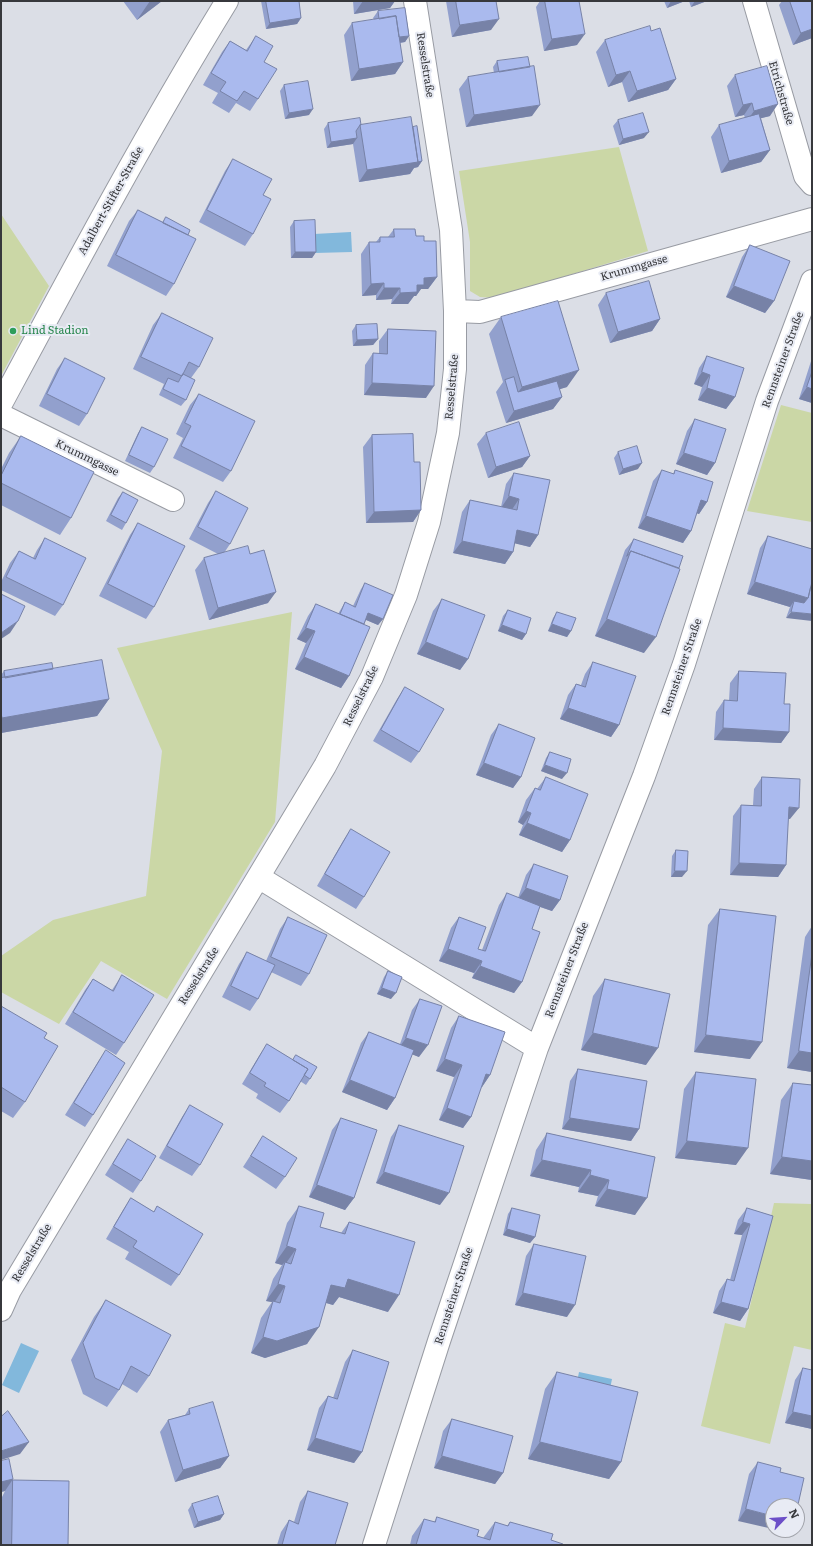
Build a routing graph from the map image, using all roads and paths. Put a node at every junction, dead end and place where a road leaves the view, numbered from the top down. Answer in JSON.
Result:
{"nodes":[{"id":1,"x":226,"y":1,"type":"edge"},
{"id":2,"x":415,"y":1,"type":"edge"},
{"id":3,"x":754,"y":1,"type":"edge"},
{"id":4,"x":812,"y":184,"type":"edge"},
{"id":5,"x":812,"y":219,"type":"edge"},
{"id":6,"x":812,"y":281,"type":"edge"},
{"id":7,"x":455,"y":311,"type":"junction"},
{"id":8,"x":1,"y":404,"type":"edge"},
{"id":9,"x":1,"y":415,"type":"edge"},
{"id":10,"x":173,"y":500,"type":"dead end"},
{"id":11,"x":260,"y":878,"type":"junction"},
{"id":12,"x":537,"y":1048,"type":"junction"},
{"id":13,"x":6,"y":1287,"type":"edge"},
{"id":14,"x":1,"y":1310,"type":"edge"},
{"id":15,"x":374,"y":1545,"type":"edge"}],
"edges":[{"from":1,"to":8,"type":"street","name":"Adalbert-Stifter-Straße"},
{"from":2,"to":7,"type":"street","name":"Resselstraße"},
{"from":3,"to":4,"type":"street","name":"Etrichstraße"},
{"from":5,"to":7,"type":"street","name":"Krummgasse"},
{"from":6,"to":12,"type":"street","name":"Rennsteiner Straße"},
{"from":7,"to":11,"type":"street","name":"Resselstraße"},
{"from":9,"to":10,"type":"street","name":"Krummgasse"},
{"from":11,"to":12,"type":"street"},
{"from":11,"to":13,"type":"street","name":"Resselstraße"},
{"from":12,"to":15,"type":"street","name":"Rennsteiner Straße"},
{"from":13,"to":14,"type":"street","name":"Resselstraße"}]}
